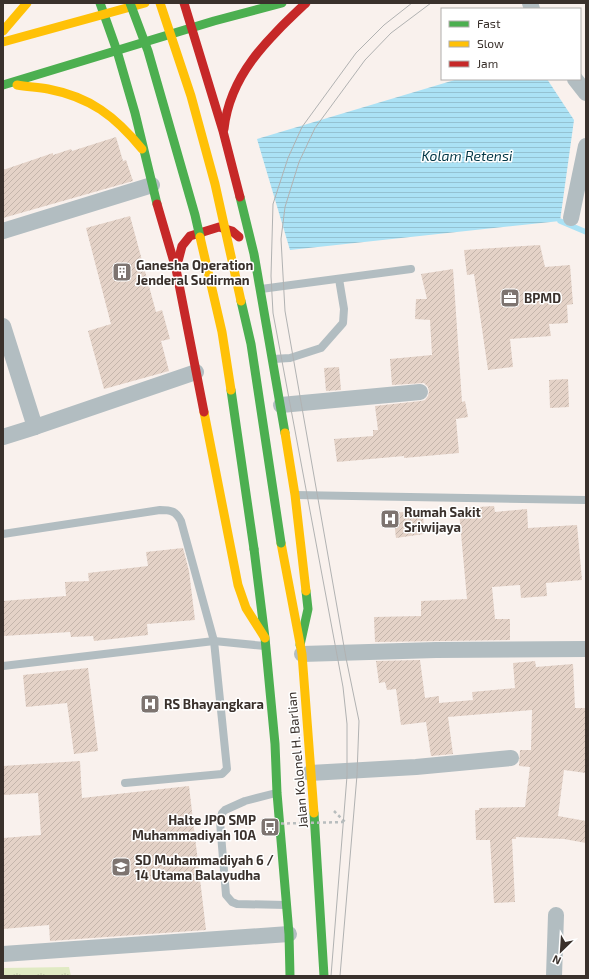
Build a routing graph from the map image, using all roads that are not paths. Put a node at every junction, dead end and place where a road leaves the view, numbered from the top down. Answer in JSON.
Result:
{"nodes":[{"id":1,"x":26,"y":3,"type":"edge"},
{"id":2,"x":100,"y":3,"type":"edge"},
{"id":3,"x":130,"y":3,"type":"edge"},
{"id":4,"x":145,"y":3,"type":"edge"},
{"id":5,"x":160,"y":3,"type":"edge"},
{"id":6,"x":184,"y":3,"type":"edge"},
{"id":7,"x":282,"y":3,"type":"edge"},
{"id":8,"x":306,"y":3,"type":"edge"},
{"id":9,"x":105,"y":14,"type":"junction"},
{"id":10,"x":192,"y":28,"type":"junction"},
{"id":11,"x":3,"y":31,"type":"edge"},
{"id":12,"x":3,"y":42,"type":"edge"},
{"id":13,"x":117,"y":51,"type":"junction"},
{"id":14,"x":576,"y":80,"type":"edge"},
{"id":15,"x":7,"y":85,"type":"edge"},
{"id":16,"x":586,"y":93,"type":"edge"},
{"id":17,"x":223,"y":131,"type":"junction"},
{"id":18,"x":586,"y":146,"type":"edge"},
{"id":19,"x":144,"y":152,"type":"junction"},
{"id":20,"x":152,"y":185,"type":"junction"},
{"id":21,"x":571,"y":218,"type":"dead end"},
{"id":22,"x":3,"y":231,"type":"edge"},
{"id":23,"x":254,"y":254,"type":"junction"},
{"id":24,"x":176,"y":269,"type":"junction"},
{"id":25,"x":411,"y":269,"type":"dead end"},
{"id":26,"x":339,"y":279,"type":"junction"},
{"id":27,"x":260,"y":289,"type":"junction"},
{"id":28,"x":3,"y":326,"type":"edge"},
{"id":29,"x":273,"y":359,"type":"junction"},
{"id":30,"x":196,"y":372,"type":"junction"},
{"id":31,"x":420,"y":392,"type":"dead end"},
{"id":32,"x":281,"y":405,"type":"junction"},
{"id":33,"x":35,"y":427,"type":"junction"},
{"id":34,"x":3,"y":437,"type":"edge"},
{"id":35,"x":295,"y":494,"type":"junction"},
{"id":36,"x":586,"y":500,"type":"edge"},
{"id":37,"x":3,"y":534,"type":"edge"},
{"id":38,"x":214,"y":641,"type":"junction"},
{"id":39,"x":266,"y":642,"type":"junction"},
{"id":40,"x":301,"y":649,"type":"junction"},
{"id":41,"x":586,"y":650,"type":"edge"},
{"id":42,"x":3,"y":666,"type":"edge"},
{"id":43,"x":511,"y":758,"type":"dead end"},
{"id":44,"x":310,"y":773,"type":"junction"},
{"id":45,"x":125,"y":783,"type":"dead end"},
{"id":46,"x":277,"y":793,"type":"junction"},
{"id":47,"x":287,"y":905,"type":"junction"},
{"id":48,"x":556,"y":915,"type":"dead end"},
{"id":49,"x":289,"y":934,"type":"junction"},
{"id":50,"x":3,"y":954,"type":"edge"},
{"id":51,"x":290,"y":976,"type":"edge"},
{"id":52,"x":324,"y":976,"type":"edge"},
{"id":53,"x":554,"y":976,"type":"edge"}],
"edges":[{"from":1,"to":11,"type":"highway"},
{"from":2,"to":9,"type":"highway"},
{"from":3,"to":39,"type":"highway","name":"Jalan Kolonel H. Barlian","bridge":true},
{"from":4,"to":9,"type":"highway"},
{"from":5,"to":40,"type":"highway","name":"Jalan Kolonel H. Barlian","bridge":true},
{"from":6,"to":10,"type":"highway"},
{"from":7,"to":10,"type":"highway"},
{"from":8,"to":17,"type":"highway"},
{"from":9,"to":12,"type":"highway"},
{"from":9,"to":13,"type":"highway"},
{"from":10,"to":13,"type":"highway"},
{"from":10,"to":17,"type":"highway"},
{"from":13,"to":15,"type":"highway"},
{"from":13,"to":19,"type":"highway"},
{"from":14,"to":16,"type":"street"},
{"from":15,"to":19,"type":"highway"},
{"from":17,"to":23,"type":"highway"},
{"from":18,"to":21,"type":"street"},
{"from":19,"to":20,"type":"highway"},
{"from":20,"to":22,"type":"street"},
{"from":20,"to":24,"type":"highway"},
{"from":23,"to":24,"type":"highway"},
{"from":23,"to":27,"type":"highway"},
{"from":24,"to":30,"type":"highway"},
{"from":25,"to":26,"type":"lane"},
{"from":26,"to":27,"type":"lane"},
{"from":26,"to":29,"type":"lane"},
{"from":27,"to":29,"type":"highway"},
{"from":28,"to":33,"type":"street"},
{"from":29,"to":32,"type":"highway"},
{"from":30,"to":33,"type":"street"},
{"from":30,"to":39,"type":"highway"},
{"from":31,"to":32,"type":"street"},
{"from":32,"to":35,"type":"highway"},
{"from":33,"to":34,"type":"street"},
{"from":35,"to":36,"type":"lane"},
{"from":35,"to":40,"type":"highway"},
{"from":37,"to":38,"type":"lane"},
{"from":38,"to":39,"type":"lane"},
{"from":38,"to":42,"type":"lane"},
{"from":38,"to":45,"type":"lane"},
{"from":39,"to":46,"type":"highway","name":"Jalan Kolonel H. Barlian"},
{"from":40,"to":41,"type":"street"},
{"from":40,"to":44,"type":"highway","name":"Jalan Kolonel H. Barlian"},
{"from":43,"to":44,"type":"street"},
{"from":44,"to":52,"type":"highway","name":"Jalan Kolonel H. Barlian"},
{"from":46,"to":47,"type":"highway","name":"Jalan Kolonel H. Barlian"},
{"from":46,"to":47,"type":"lane"},
{"from":47,"to":49,"type":"highway","name":"Jalan Kolonel H. Barlian"},
{"from":48,"to":53,"type":"street"},
{"from":49,"to":50,"type":"street"},
{"from":49,"to":51,"type":"highway","name":"Jalan Kolonel H. Barlian"}]}
